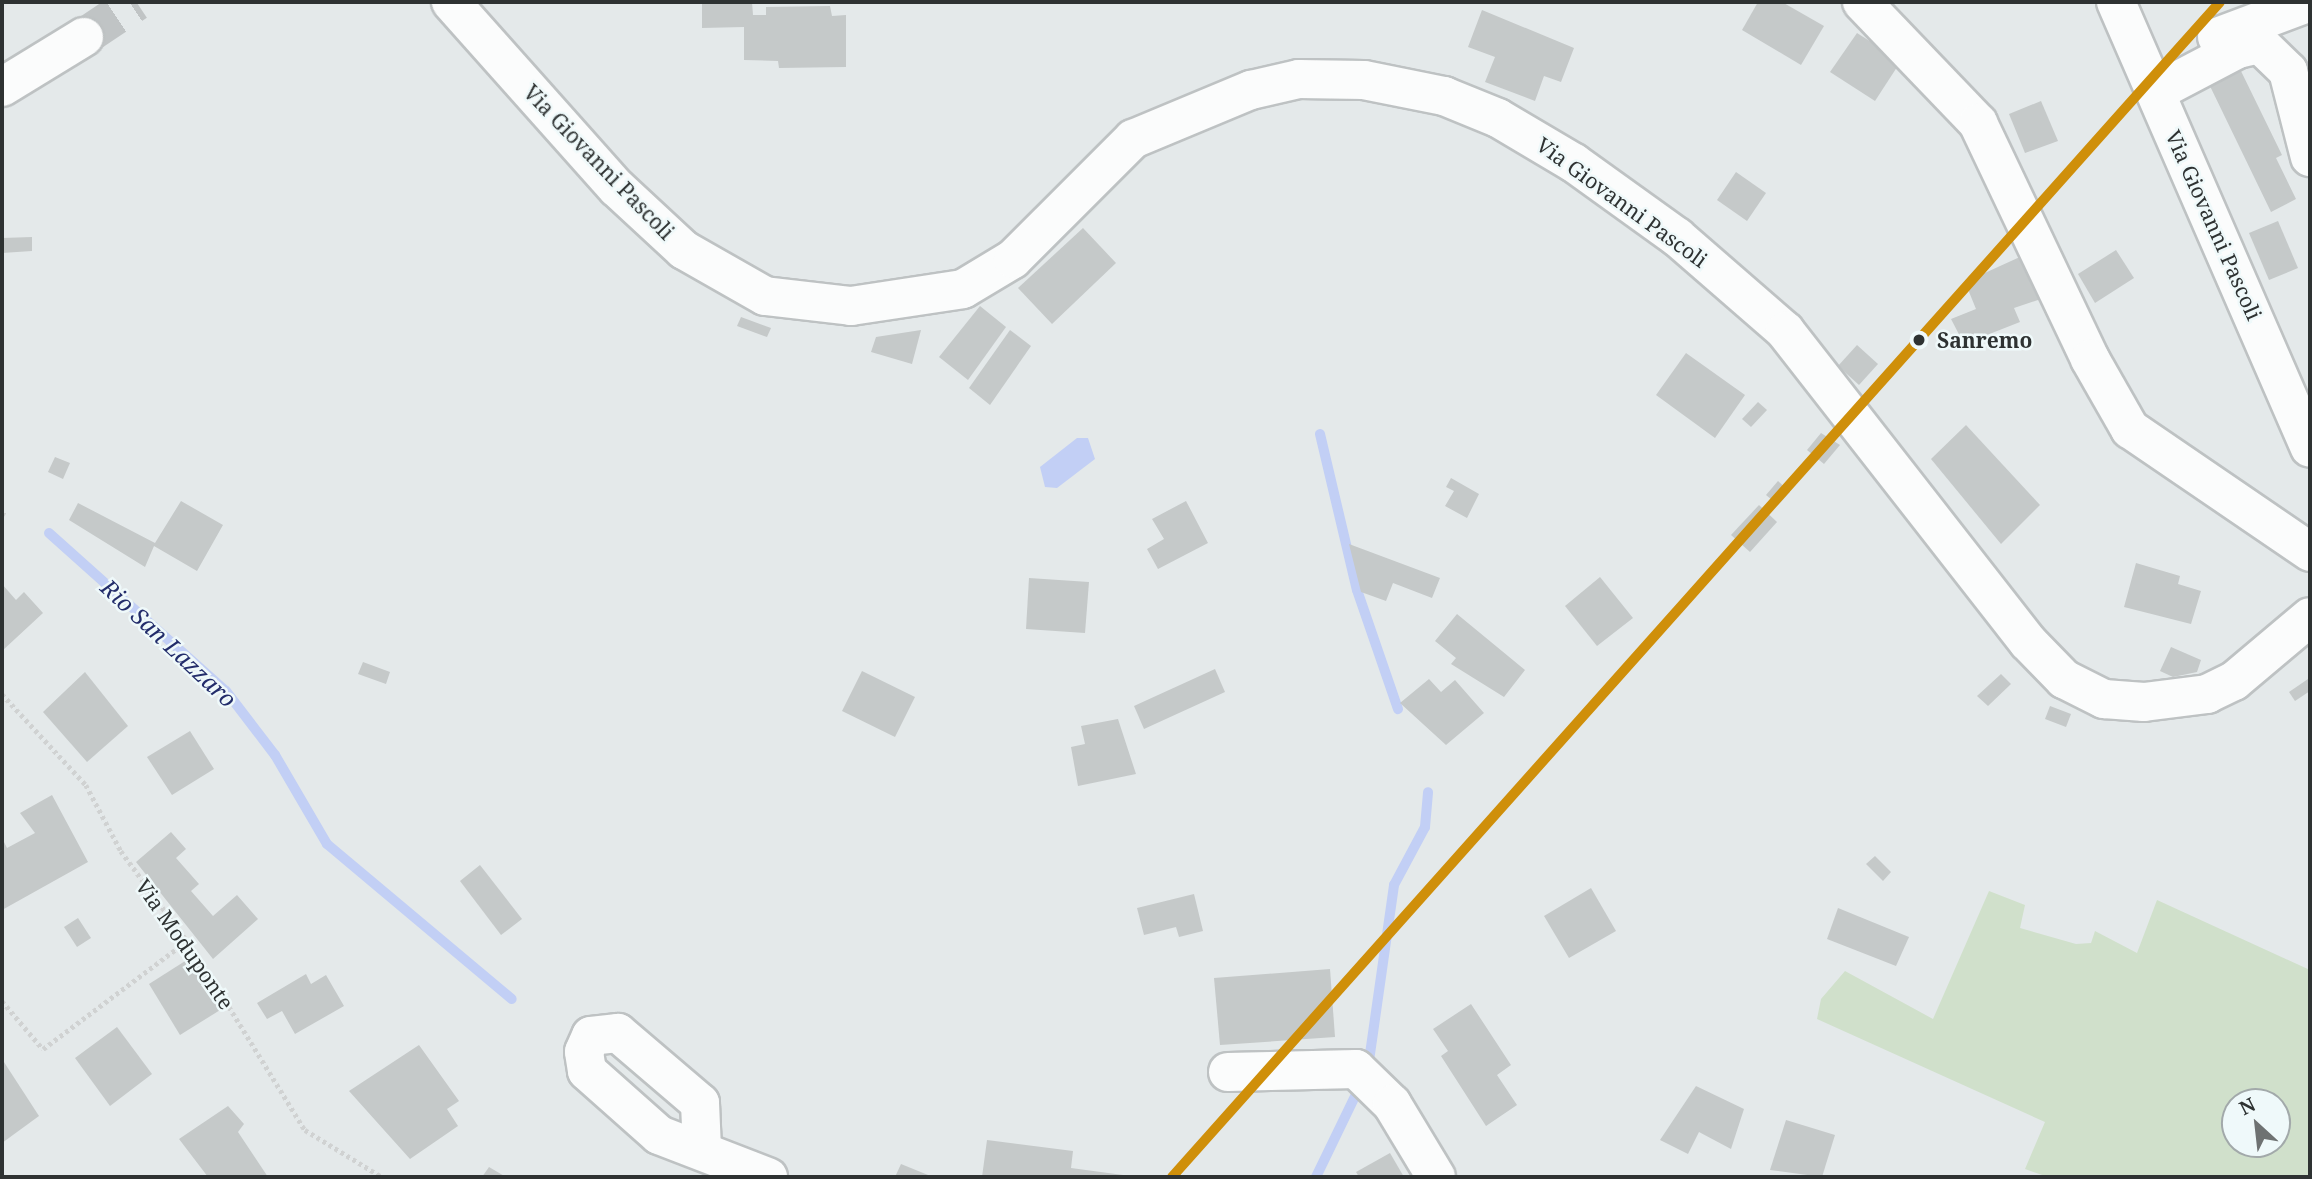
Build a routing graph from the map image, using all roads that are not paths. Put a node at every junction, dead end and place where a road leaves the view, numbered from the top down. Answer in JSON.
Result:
{"nodes":[{"id":1,"x":451,"y":2,"type":"edge"},
{"id":2,"x":1862,"y":2,"type":"edge"},
{"id":3,"x":2116,"y":2,"type":"edge"},
{"id":4,"x":2310,"y":2,"type":"edge"},
{"id":5,"x":2,"y":69,"type":"edge"},
{"id":6,"x":2150,"y":79,"type":"junction"},
{"id":7,"x":2,"y":87,"type":"edge"},
{"id":8,"x":2310,"y":157,"type":"edge"},
{"id":9,"x":2310,"y":449,"type":"edge"},
{"id":10,"x":2310,"y":552,"type":"edge"},
{"id":11,"x":2310,"y":617,"type":"edge"},
{"id":12,"x":1228,"y":1072,"type":"dead end"},
{"id":13,"x":702,"y":1149,"type":"dead end"},
{"id":14,"x":768,"y":1177,"type":"edge"},
{"id":15,"x":1436,"y":1177,"type":"edge"}],
"edges":[{"from":1,"to":11,"type":"main road","name":"Via Giovanni Pascoli"},
{"from":2,"to":10,"type":"main road"},
{"from":3,"to":6,"type":"main road","name":"Via Giovanni Pascoli"},
{"from":4,"to":6,"type":"main road"},
{"from":5,"to":7,"type":"main road"},
{"from":6,"to":8,"type":"main road"},
{"from":6,"to":9,"type":"main road","name":"Via Giovanni Pascoli"},
{"from":12,"to":15,"type":"main road"},
{"from":13,"to":14,"type":"main road"}]}
